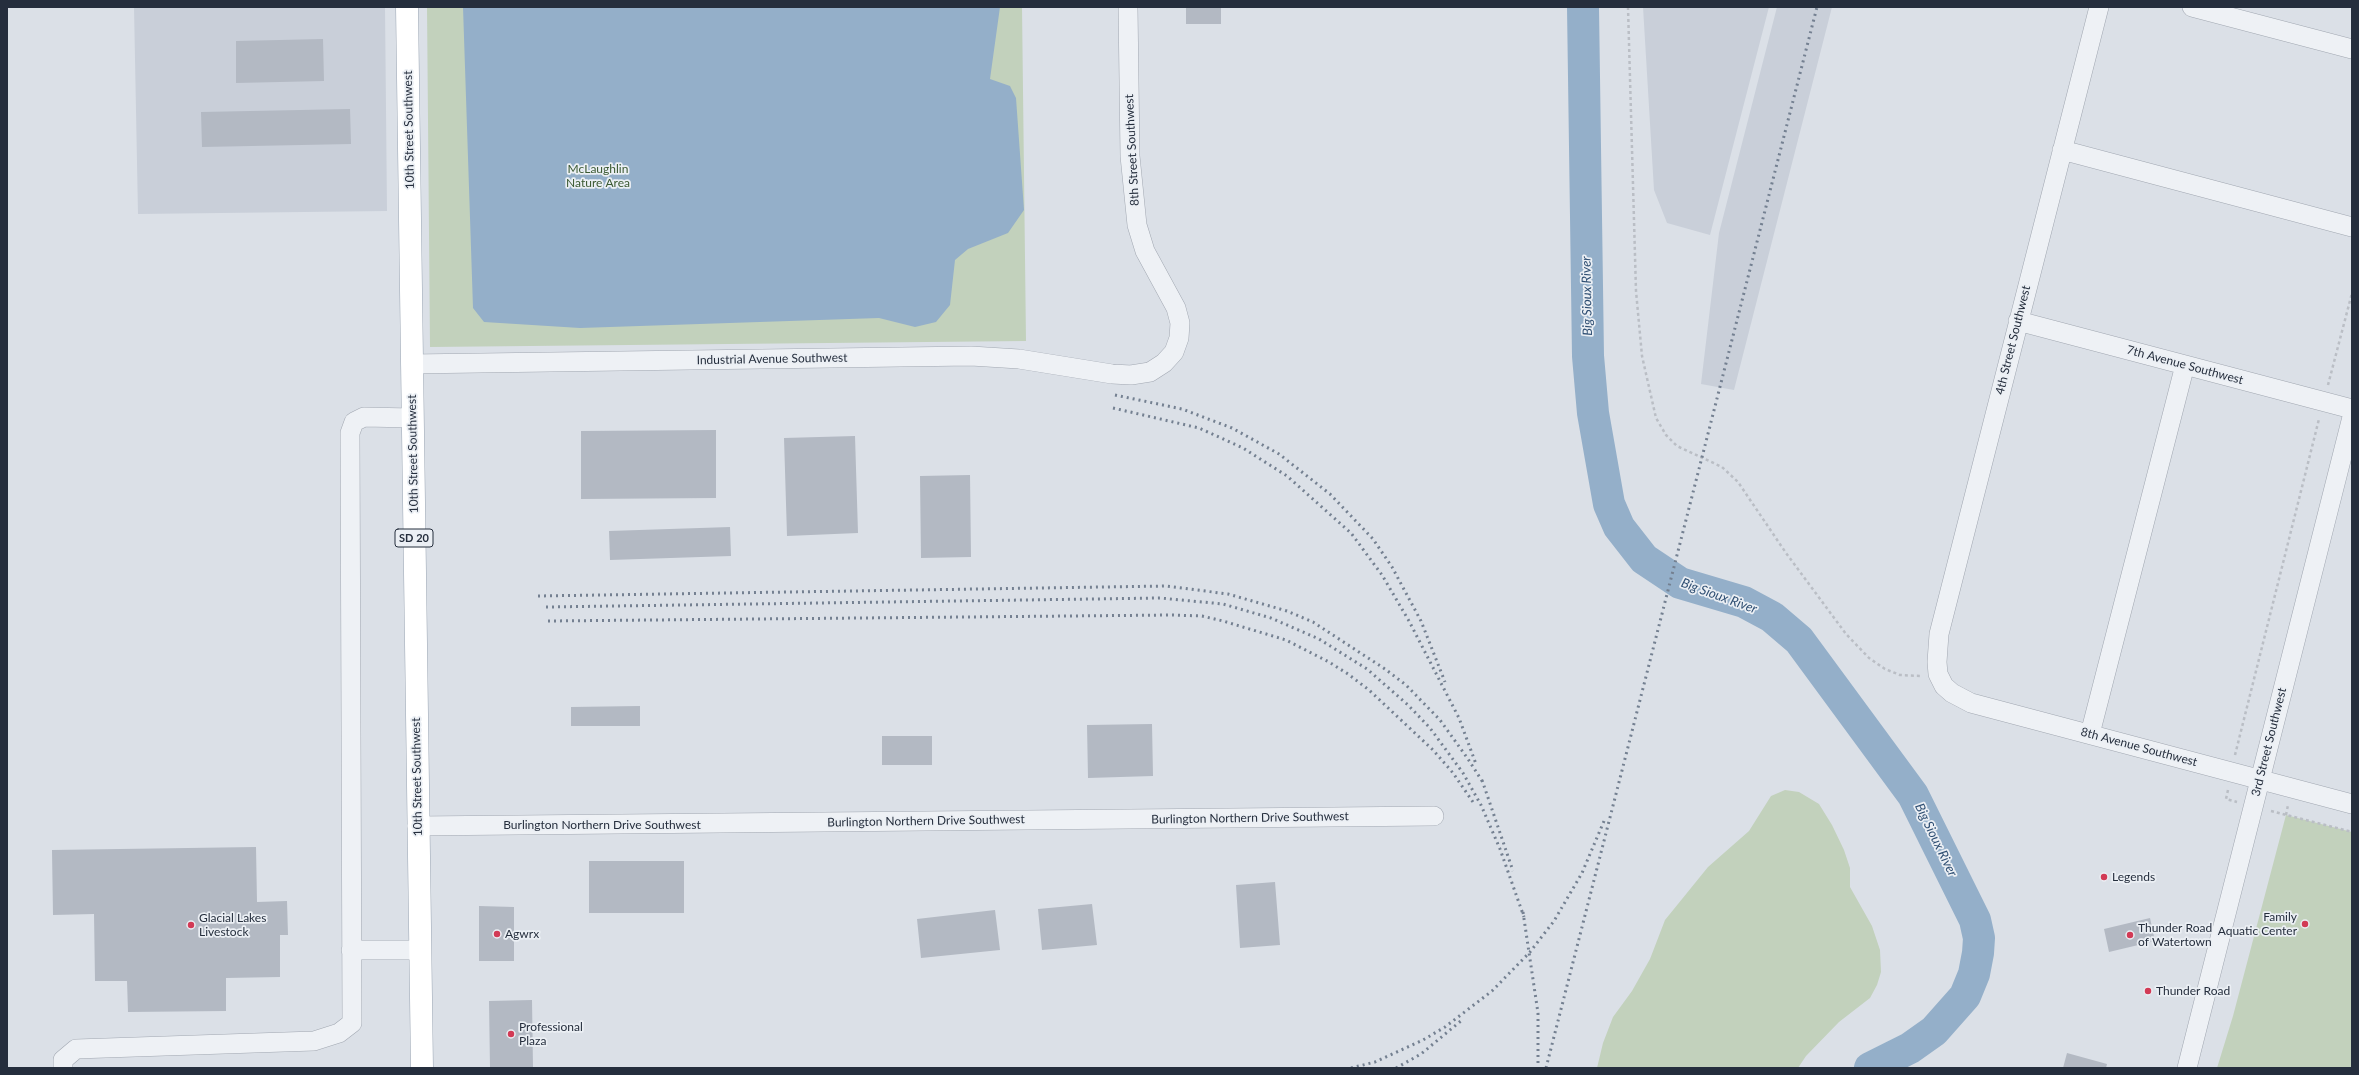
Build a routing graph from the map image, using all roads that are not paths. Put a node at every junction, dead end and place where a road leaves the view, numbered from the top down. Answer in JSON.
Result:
{"nodes":[{"id":1,"x":407,"y":7,"type":"edge"},
{"id":2,"x":1128,"y":7,"type":"edge"},
{"id":3,"x":2099,"y":7,"type":"edge"},
{"id":4,"x":2192,"y":7,"type":"edge"},
{"id":5,"x":2352,"y":49,"type":"edge"},
{"id":6,"x":2062,"y":150,"type":"junction"},
{"id":7,"x":2352,"y":227,"type":"edge"},
{"id":8,"x":2018,"y":321,"type":"junction"},
{"id":9,"x":411,"y":364,"type":"junction"},
{"id":10,"x":2185,"y":365,"type":"junction"},
{"id":11,"x":1131,"y":375,"type":"joint"},
{"id":12,"x":2352,"y":409,"type":"edge"},
{"id":13,"x":2352,"y":417,"type":"edge"},
{"id":14,"x":412,"y":418,"type":"junction"},
{"id":15,"x":1938,"y":674,"type":"joint"},
{"id":16,"x":2090,"y":734,"type":"junction"},
{"id":17,"x":2260,"y":779,"type":"junction"},
{"id":18,"x":2352,"y":804,"type":"edge"},
{"id":19,"x":1434,"y":816,"type":"dead end"},
{"id":20,"x":417,"y":826,"type":"junction"},
{"id":21,"x":351,"y":950,"type":"junction"},
{"id":22,"x":420,"y":950,"type":"junction"},
{"id":23,"x":63,"y":1068,"type":"edge"},
{"id":24,"x":422,"y":1068,"type":"edge"},
{"id":25,"x":2187,"y":1068,"type":"edge"}],
"edges":[{"from":1,"to":9,"type":"main road","name":"10th Street Southwest","number":"SD 20"},
{"from":2,"to":11,"type":"street","name":"8th Street Southwest"},
{"from":3,"to":6,"type":"street","name":"4th Street Southwest"},
{"from":4,"to":5,"type":"street"},
{"from":6,"to":7,"type":"street"},
{"from":6,"to":8,"type":"street","name":"4th Street Southwest"},
{"from":8,"to":10,"type":"street","name":"7th Avenue Southwest"},
{"from":8,"to":15,"type":"street","name":"4th Street Southwest"},
{"from":9,"to":11,"type":"street","name":"Industrial Avenue Southwest"},
{"from":9,"to":14,"type":"main road","name":"10th Street Southwest","number":"SD 20"},
{"from":10,"to":12,"type":"street","name":"7th Avenue Southwest"},
{"from":10,"to":16,"type":"street"},
{"from":13,"to":17,"type":"street","name":"3rd Street Southwest"},
{"from":14,"to":20,"type":"main road","name":"10th Street Southwest","number":"SD 20"},
{"from":14,"to":21,"type":"street"},
{"from":15,"to":16,"type":"street","name":"8th Avenue Southwest"},
{"from":16,"to":17,"type":"street","name":"8th Avenue Southwest"},
{"from":17,"to":18,"type":"street","name":"8th Avenue Southwest"},
{"from":17,"to":25,"type":"street","name":"3rd Street Southwest"},
{"from":19,"to":20,"type":"street","name":"Burlington Northern Drive Southwest"},
{"from":20,"to":22,"type":"main road","name":"10th Street Southwest","number":"SD 20"},
{"from":21,"to":22,"type":"street"},
{"from":21,"to":23,"type":"street"},
{"from":22,"to":24,"type":"main road","name":"10th Street Southwest","number":"SD 20"}]}
